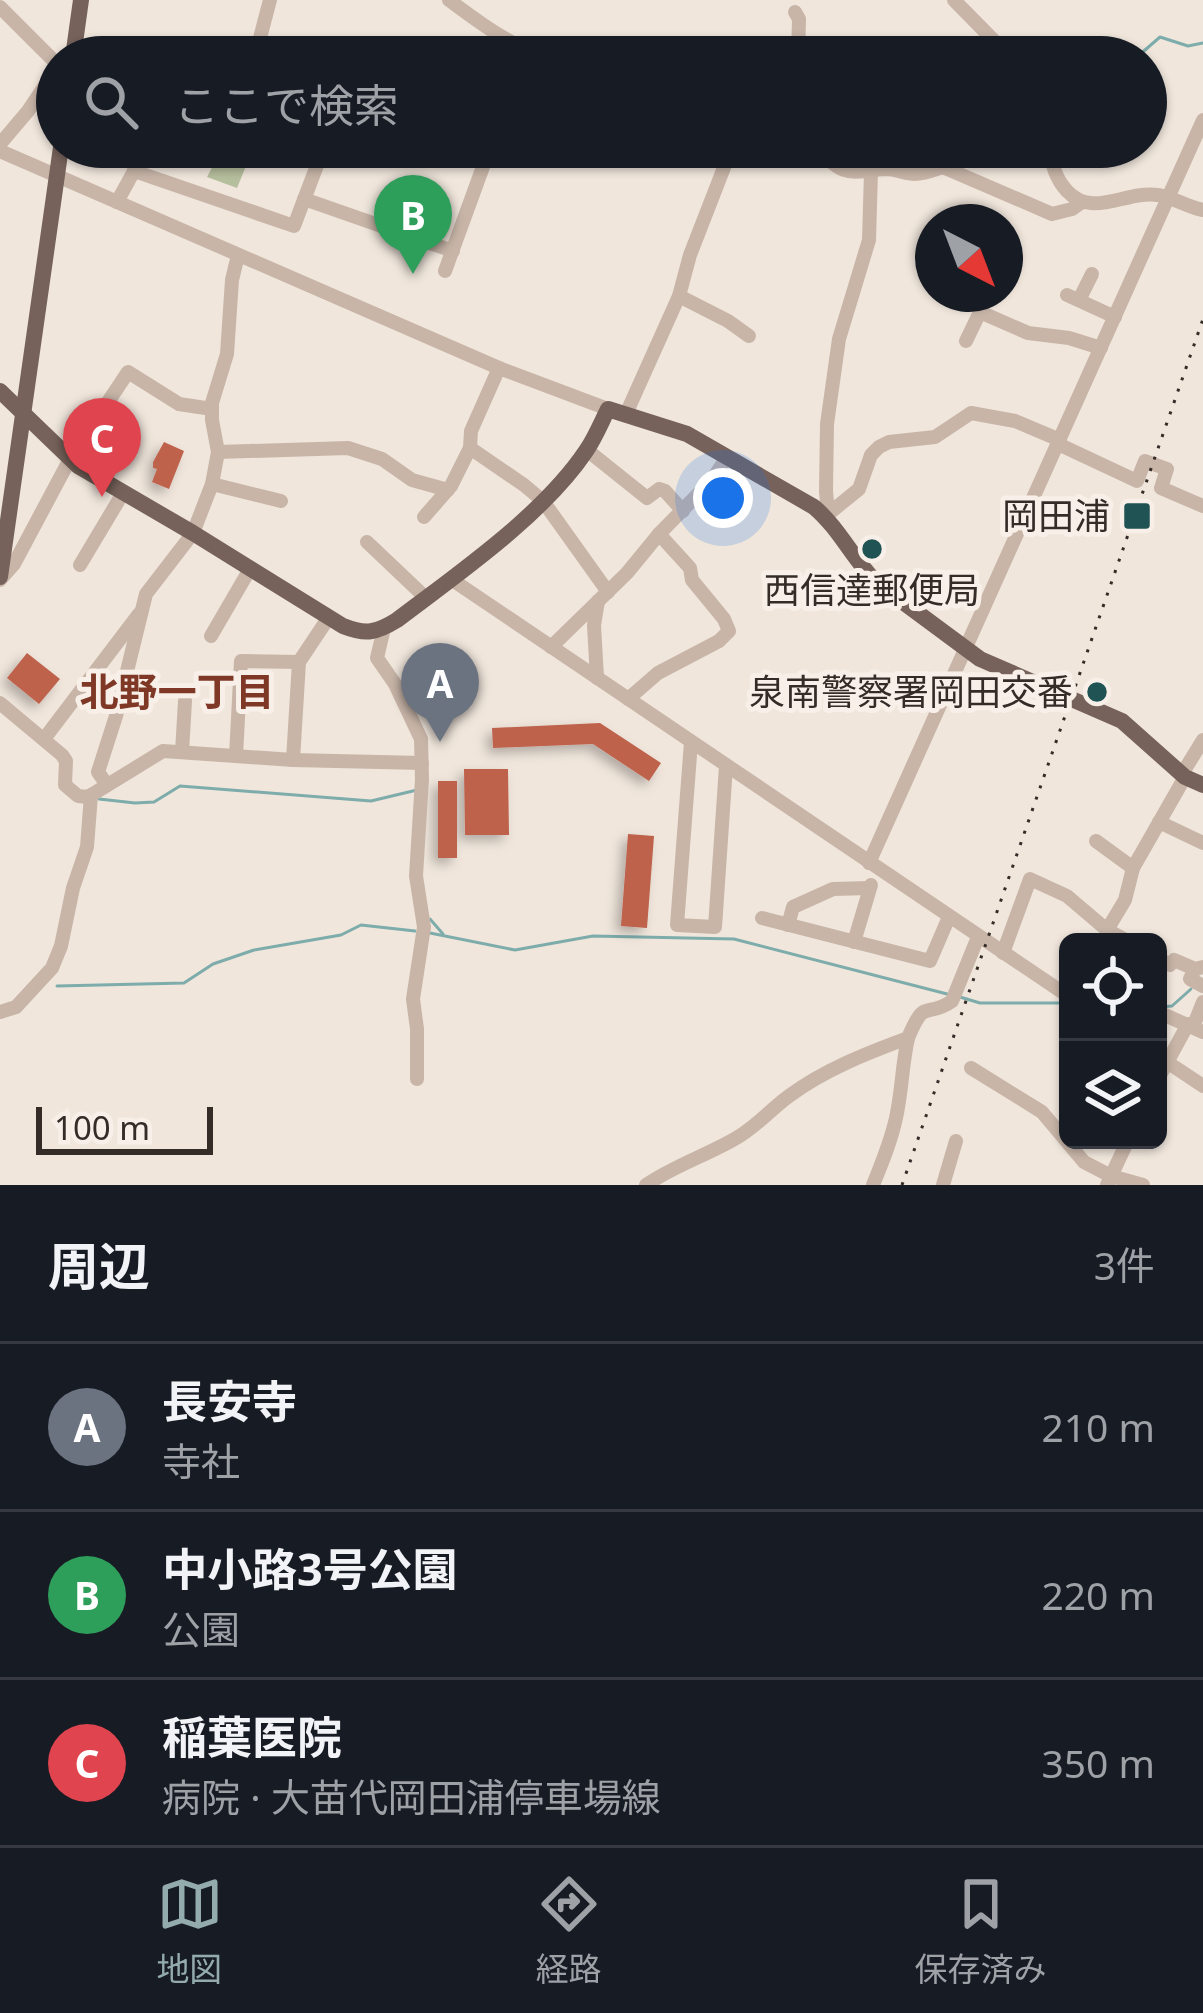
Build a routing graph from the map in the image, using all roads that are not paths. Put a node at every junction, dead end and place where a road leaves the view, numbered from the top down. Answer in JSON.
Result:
{"nodes":[{"id":1,"x":81,"y":0,"type":"edge"},
{"id":2,"x":270,"y":0,"type":"edge"},
{"id":3,"x":448,"y":0,"type":"edge"},
{"id":4,"x":954,"y":0,"type":"edge"},
{"id":5,"x":0,"y":7,"type":"edge"},
{"id":6,"x":795,"y":12,"type":"dead end"},
{"id":7,"x":74,"y":36,"type":"edge"},
{"id":8,"x":261,"y":36,"type":"edge"},
{"id":9,"x":498,"y":36,"type":"edge"},
{"id":10,"x":799,"y":36,"type":"edge"},
{"id":11,"x":989,"y":36,"type":"edge"},
{"id":12,"x":36,"y":44,"type":"edge"},
{"id":13,"x":36,"y":99,"type":"edge"},
{"id":14,"x":1203,"y":120,"type":"edge"},
{"id":15,"x":0,"y":147,"type":"edge"},
{"id":16,"x":36,"y":166,"type":"edge"},
{"id":17,"x":39,"y":168,"type":"edge"},
{"id":18,"x":59,"y":168,"type":"edge"},
{"id":19,"x":134,"y":168,"type":"edge"},
{"id":20,"x":316,"y":168,"type":"edge"},
{"id":21,"x":483,"y":168,"type":"edge"},
{"id":22,"x":724,"y":168,"type":"edge"},
{"id":23,"x":840,"y":168,"type":"edge"},
{"id":24,"x":941,"y":168,"type":"edge"},
{"id":25,"x":946,"y":168,"type":"edge"},
{"id":26,"x":1054,"y":168,"type":"edge"},
{"id":27,"x":134,"y":171,"type":"junction"},
{"id":28,"x":871,"y":172,"type":"junction"},
{"id":29,"x":58,"y":178,"type":"junction"},
{"id":30,"x":1168,"y":199,"type":"junction"},
{"id":31,"x":304,"y":200,"type":"junction"},
{"id":32,"x":117,"y":202,"type":"junction"},
{"id":33,"x":1082,"y":202,"type":"junction"},
{"id":34,"x":1203,"y":210,"type":"edge"},
{"id":35,"x":453,"y":251,"type":"junction"},
{"id":36,"x":238,"y":255,"type":"junction"},
{"id":37,"x":446,"y":272,"type":"dead end"},
{"id":38,"x":1092,"y":274,"type":"dead end"},
{"id":39,"x":679,"y":296,"type":"junction"},
{"id":40,"x":1115,"y":317,"type":"junction"},
{"id":41,"x":749,"y":336,"type":"dead end"},
{"id":42,"x":966,"y":341,"type":"dead end"},
{"id":43,"x":1101,"y":348,"type":"junction"},
{"id":44,"x":499,"y":368,"type":"junction"},
{"id":45,"x":0,"y":391,"type":"edge"},
{"id":46,"x":212,"y":409,"type":"junction"},
{"id":47,"x":24,"y":411,"type":"junction"},
{"id":48,"x":617,"y":412,"type":"junction"},
{"id":49,"x":1059,"y":442,"type":"junction"},
{"id":50,"x":470,"y":448,"type":"junction"},
{"id":51,"x":586,"y":450,"type":"junction"},
{"id":52,"x":218,"y":452,"type":"junction"},
{"id":53,"x":727,"y":457,"type":"junction"},
{"id":54,"x":70,"y":459,"type":"junction"},
{"id":55,"x":212,"y":484,"type":"junction"},
{"id":56,"x":448,"y":490,"type":"junction"},
{"id":57,"x":123,"y":493,"type":"junction"},
{"id":58,"x":281,"y":501,"type":"dead end"},
{"id":59,"x":543,"y":501,"type":"junction"},
{"id":60,"x":1203,"y":506,"type":"edge"},
{"id":61,"x":683,"y":511,"type":"junction"},
{"id":62,"x":827,"y":515,"type":"junction"},
{"id":63,"x":424,"y":517,"type":"dead end"},
{"id":64,"x":193,"y":533,"type":"junction"},
{"id":65,"x":659,"y":534,"type":"junction"},
{"id":66,"x":367,"y":542,"type":"dead end"},
{"id":67,"x":80,"y":565,"type":"dead end"},
{"id":68,"x":250,"y":569,"type":"junction"},
{"id":69,"x":0,"y":579,"type":"edge"},
{"id":70,"x":451,"y":579,"type":"junction"},
{"id":71,"x":603,"y":597,"type":"junction"},
{"id":72,"x":426,"y":598,"type":"junction"},
{"id":73,"x":142,"y":610,"type":"junction"},
{"id":74,"x":329,"y":617,"type":"junction"},
{"id":75,"x":384,"y":628,"type":"junction"},
{"id":76,"x":212,"y":636,"type":"dead end"},
{"id":77,"x":551,"y":647,"type":"junction"},
{"id":78,"x":964,"y":649,"type":"junction"},
{"id":79,"x":299,"y":662,"type":"junction"},
{"id":80,"x":597,"y":678,"type":"junction"},
{"id":81,"x":628,"y":699,"type":"junction"},
{"id":82,"x":185,"y":700,"type":"dead end"},
{"id":83,"x":0,"y":703,"type":"edge"},
{"id":84,"x":44,"y":740,"type":"junction"},
{"id":85,"x":1203,"y":740,"type":"edge"},
{"id":86,"x":692,"y":742,"type":"junction"},
{"id":87,"x":182,"y":752,"type":"junction"},
{"id":88,"x":236,"y":756,"type":"junction"},
{"id":89,"x":293,"y":760,"type":"junction"},
{"id":90,"x":422,"y":763,"type":"junction"},
{"id":91,"x":726,"y":766,"type":"junction"},
{"id":92,"x":1184,"y":775,"type":"junction"},
{"id":93,"x":107,"y":785,"type":"junction"},
{"id":94,"x":1203,"y":785,"type":"edge"},
{"id":95,"x":92,"y":795,"type":"junction"},
{"id":96,"x":1160,"y":822,"type":"junction"},
{"id":97,"x":1096,"y":841,"type":"dead end"},
{"id":98,"x":1203,"y":844,"type":"edge"},
{"id":99,"x":874,"y":866,"type":"junction"},
{"id":100,"x":1133,"y":868,"type":"junction"},
{"id":101,"x":869,"y":888,"type":"junction"},
{"id":102,"x":949,"y":917,"type":"junction"},
{"id":103,"x":762,"y":918,"type":"dead end"},
{"id":104,"x":788,"y":925,"type":"junction"},
{"id":105,"x":1106,"y":930,"type":"junction"},
{"id":106,"x":1112,"y":933,"type":"edge"},
{"id":107,"x":978,"y":937,"type":"junction"},
{"id":108,"x":854,"y":942,"type":"junction"},
{"id":109,"x":1004,"y":953,"type":"junction"},
{"id":110,"x":1167,"y":963,"type":"edge"},
{"id":111,"x":1199,"y":968,"type":"edge"},
{"id":112,"x":1203,"y":986,"type":"edge"},
{"id":113,"x":1059,"y":990,"type":"edge"},
{"id":114,"x":1203,"y":1002,"type":"edge"},
{"id":115,"x":0,"y":1012,"type":"edge"},
{"id":116,"x":1167,"y":1016,"type":"edge"},
{"id":117,"x":1195,"y":1028,"type":"edge"},
{"id":118,"x":908,"y":1038,"type":"junction"},
{"id":119,"x":1167,"y":1054,"type":"edge"},
{"id":120,"x":1167,"y":1062,"type":"edge"},
{"id":121,"x":971,"y":1068,"type":"dead end"},
{"id":122,"x":417,"y":1078,"type":"dead end"},
{"id":123,"x":1203,"y":1086,"type":"edge"},
{"id":124,"x":956,"y":1141,"type":"dead end"},
{"id":125,"x":1124,"y":1149,"type":"edge"},
{"id":126,"x":1109,"y":1180,"type":"edge"},
{"id":127,"x":646,"y":1185,"type":"edge"},
{"id":128,"x":873,"y":1185,"type":"edge"},
{"id":129,"x":943,"y":1185,"type":"edge"},
{"id":130,"x":1143,"y":1185,"type":"edge"}],
"edges":[{"from":1,"to":7,"type":"main road"},
{"from":2,"to":8,"type":"street"},
{"from":3,"to":9,"type":"street"},
{"from":4,"to":11,"type":"street"},
{"from":5,"to":12,"type":"street"},
{"from":6,"to":10,"type":"street"},
{"from":13,"to":15,"type":"street"},
{"from":14,"to":30,"type":"street"},
{"from":15,"to":16,"type":"street"},
{"from":17,"to":29,"type":"street"},
{"from":18,"to":29,"type":"main road"},
{"from":19,"to":27,"type":"street"},
{"from":20,"to":31,"type":"street"},
{"from":21,"to":35,"type":"street"},
{"from":22,"to":39,"type":"street"},
{"from":23,"to":28,"type":"street"},
{"from":24,"to":28,"type":"street"},
{"from":25,"to":33,"type":"street"},
{"from":26,"to":33,"type":"street"},
{"from":27,"to":31,"type":"street"},
{"from":27,"to":32,"type":"street"},
{"from":28,"to":62,"type":"street"},
{"from":29,"to":32,"type":"street"},
{"from":29,"to":47,"type":"main road"},
{"from":30,"to":33,"type":"street"},
{"from":30,"to":34,"type":"street"},
{"from":30,"to":40,"type":"street"},
{"from":31,"to":35,"type":"street"},
{"from":32,"to":36,"type":"street"},
{"from":35,"to":37,"type":"street"},
{"from":36,"to":44,"type":"street"},
{"from":36,"to":46,"type":"street"},
{"from":38,"to":40,"type":"street"},
{"from":39,"to":41,"type":"street"},
{"from":39,"to":48,"type":"street"},
{"from":40,"to":43,"type":"street"},
{"from":42,"to":43,"type":"street"},
{"from":43,"to":49,"type":"street"},
{"from":44,"to":48,"type":"street"},
{"from":44,"to":50,"type":"street"},
{"from":45,"to":47,"type":"main road"},
{"from":46,"to":52,"type":"street"},
{"from":46,"to":54,"type":"street"},
{"from":47,"to":54,"type":"main road"},
{"from":47,"to":69,"type":"main road"},
{"from":48,"to":51,"type":"main road"},
{"from":48,"to":53,"type":"main road"},
{"from":49,"to":60,"type":"street"},
{"from":49,"to":62,"type":"street"},
{"from":49,"to":78,"type":"street"},
{"from":50,"to":56,"type":"street"},
{"from":50,"to":59,"type":"street"},
{"from":51,"to":59,"type":"main road"},
{"from":51,"to":61,"type":"street"},
{"from":52,"to":55,"type":"street"},
{"from":52,"to":56,"type":"street"},
{"from":53,"to":61,"type":"street"},
{"from":53,"to":62,"type":"main road"},
{"from":54,"to":57,"type":"main road"},
{"from":54,"to":69,"type":"street"},
{"from":55,"to":58,"type":"street"},
{"from":55,"to":64,"type":"street"},
{"from":56,"to":63,"type":"street"},
{"from":57,"to":64,"type":"main road"},
{"from":57,"to":67,"type":"street"},
{"from":59,"to":70,"type":"main road"},
{"from":59,"to":71,"type":"street"},
{"from":61,"to":65,"type":"street"},
{"from":62,"to":78,"type":"main road"},
{"from":64,"to":68,"type":"main road"},
{"from":64,"to":73,"type":"street"},
{"from":65,"to":71,"type":"street"},
{"from":65,"to":81,"type":"street"},
{"from":66,"to":72,"type":"street"},
{"from":68,"to":74,"type":"main road"},
{"from":68,"to":76,"type":"street"},
{"from":70,"to":72,"type":"main road"},
{"from":70,"to":77,"type":"street"},
{"from":71,"to":77,"type":"street"},
{"from":71,"to":80,"type":"street"},
{"from":72,"to":75,"type":"main road"},
{"from":73,"to":84,"type":"street"},
{"from":73,"to":93,"type":"street"},
{"from":74,"to":75,"type":"main road"},
{"from":74,"to":79,"type":"street"},
{"from":75,"to":90,"type":"street"},
{"from":77,"to":80,"type":"street"},
{"from":78,"to":92,"type":"main road"},
{"from":78,"to":99,"type":"street"},
{"from":79,"to":88,"type":"street"},
{"from":79,"to":89,"type":"street"},
{"from":80,"to":81,"type":"street"},
{"from":81,"to":86,"type":"street"},
{"from":82,"to":87,"type":"street"},
{"from":83,"to":84,"type":"street"},
{"from":84,"to":95,"type":"street"},
{"from":85,"to":92,"type":"street"},
{"from":86,"to":91,"type":"street"},
{"from":86,"to":91,"type":"street"},
{"from":87,"to":88,"type":"street"},
{"from":87,"to":93,"type":"street"},
{"from":88,"to":89,"type":"street"},
{"from":89,"to":90,"type":"street"},
{"from":90,"to":122,"type":"street"},
{"from":91,"to":99,"type":"street"},
{"from":92,"to":94,"type":"main road"},
{"from":92,"to":96,"type":"street"},
{"from":93,"to":95,"type":"street"},
{"from":95,"to":115,"type":"street"},
{"from":96,"to":98,"type":"street"},
{"from":96,"to":100,"type":"street"},
{"from":97,"to":100,"type":"street"},
{"from":99,"to":101,"type":"street"},
{"from":99,"to":102,"type":"street"},
{"from":100,"to":105,"type":"street"},
{"from":101,"to":104,"type":"street"},
{"from":101,"to":108,"type":"street"},
{"from":102,"to":107,"type":"street"},
{"from":102,"to":108,"type":"street"},
{"from":103,"to":104,"type":"street"},
{"from":104,"to":108,"type":"street"},
{"from":105,"to":106,"type":"street"},
{"from":105,"to":109,"type":"street"},
{"from":107,"to":109,"type":"street"},
{"from":107,"to":118,"type":"street"},
{"from":109,"to":113,"type":"street"},
{"from":110,"to":111,"type":"street"},
{"from":111,"to":112,"type":"street"},
{"from":114,"to":117,"type":"street"},
{"from":116,"to":117,"type":"street"},
{"from":117,"to":119,"type":"street"},
{"from":118,"to":127,"type":"street"},
{"from":118,"to":128,"type":"street"},
{"from":120,"to":123,"type":"street"},
{"from":121,"to":126,"type":"street"},
{"from":124,"to":129,"type":"street"},
{"from":125,"to":126,"type":"street"},
{"from":126,"to":130,"type":"street"}]}
